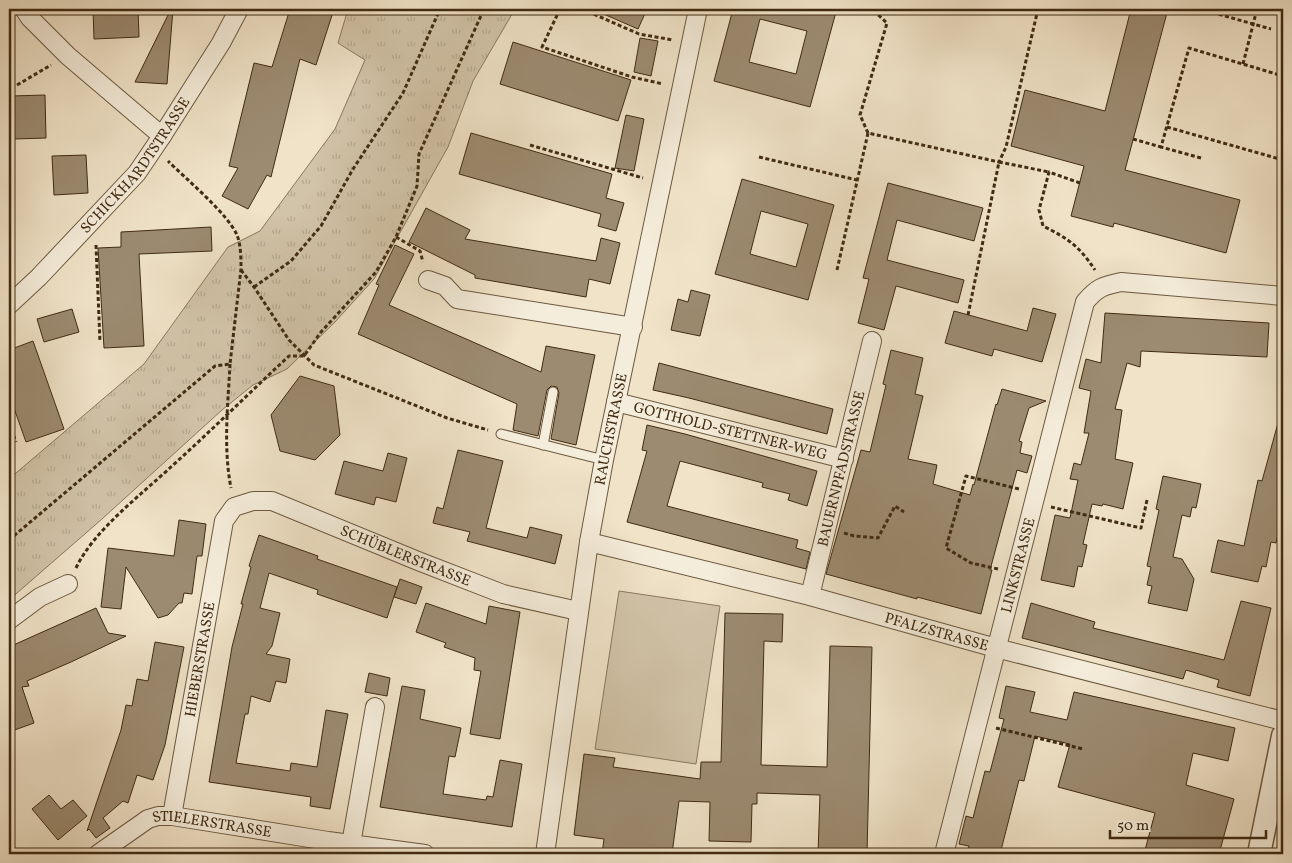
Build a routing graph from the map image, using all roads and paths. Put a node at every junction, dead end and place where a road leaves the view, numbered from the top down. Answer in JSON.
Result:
{"nodes":[{"id":1,"x":24,"y":9,"type":"edge"},
{"id":2,"x":239,"y":9,"type":"edge"},
{"id":3,"x":440,"y":9,"type":"edge"},
{"id":4,"x":484,"y":9,"type":"edge"},
{"id":5,"x":560,"y":9,"type":"edge"},
{"id":6,"x":582,"y":9,"type":"edge"},
{"id":7,"x":698,"y":9,"type":"edge"},
{"id":8,"x":872,"y":9,"type":"edge"},
{"id":9,"x":1038,"y":9,"type":"edge"},
{"id":10,"x":1200,"y":9,"type":"edge"},
{"id":11,"x":1257,"y":9,"type":"edge"},
{"id":12,"x":1253,"y":24,"type":"junction"},
{"id":13,"x":1271,"y":29,"type":"dead end"},
{"id":14,"x":691,"y":44,"type":"junction"},
{"id":15,"x":68,"y":56,"type":"junction"},
{"id":16,"x":1243,"y":64,"type":"junction"},
{"id":17,"x":1283,"y":76,"type":"edge"},
{"id":18,"x":17,"y":85,"type":"dead end"},
{"id":19,"x":682,"y":88,"type":"junction"},
{"id":20,"x":1167,"y":127,"type":"junction"},
{"id":21,"x":868,"y":133,"type":"junction"},
{"id":22,"x":1133,"y":139,"type":"dead end"},
{"id":23,"x":158,"y":142,"type":"junction"},
{"id":24,"x":530,"y":145,"type":"dead end"},
{"id":25,"x":1161,"y":147,"type":"junction"},
{"id":26,"x":759,"y":157,"type":"dead end"},
{"id":27,"x":1201,"y":158,"type":"dead end"},
{"id":28,"x":1283,"y":160,"type":"edge"},
{"id":29,"x":999,"y":162,"type":"junction"},
{"id":30,"x":1050,"y":172,"type":"junction"},
{"id":31,"x":857,"y":180,"type":"junction"},
{"id":32,"x":1080,"y":183,"type":"dead end"},
{"id":33,"x":661,"y":184,"type":"junction"},
{"id":34,"x":94,"y":218,"type":"junction"},
{"id":35,"x":396,"y":237,"type":"junction"},
{"id":36,"x":241,"y":269,"type":"junction"},
{"id":37,"x":837,"y":270,"type":"dead end"},
{"id":38,"x":428,"y":280,"type":"joint"},
{"id":39,"x":1104,"y":285,"type":"junction"},
{"id":40,"x":254,"y":287,"type":"junction"},
{"id":41,"x":1283,"y":296,"type":"edge"},
{"id":42,"x":9,"y":305,"type":"edge"},
{"id":43,"x":968,"y":315,"type":"dead end"},
{"id":44,"x":632,"y":327,"type":"junction"},
{"id":45,"x":872,"y":341,"type":"dead end"},
{"id":46,"x":100,"y":342,"type":"dead end"},
{"id":47,"x":304,"y":356,"type":"junction"},
{"id":48,"x":230,"y":364,"type":"junction"},
{"id":49,"x":553,"y":392,"type":"dead end"},
{"id":50,"x":616,"y":402,"type":"junction"},
{"id":51,"x":227,"y":416,"type":"junction"},
{"id":52,"x":9,"y":423,"type":"edge"},
{"id":53,"x":501,"y":434,"type":"joint"},
{"id":54,"x":16,"y":442,"type":"dead end"},
{"id":55,"x":543,"y":446,"type":"junction"},
{"id":56,"x":844,"y":458,"type":"junction"},
{"id":57,"x":604,"y":460,"type":"junction"},
{"id":58,"x":1035,"y":498,"type":"junction"},
{"id":59,"x":1147,"y":500,"type":"dead end"},
{"id":60,"x":234,"y":507,"type":"junction"},
{"id":61,"x":904,"y":512,"type":"dead end"},
{"id":62,"x":827,"y":528,"type":"junction"},
{"id":63,"x":9,"y":540,"type":"edge"},
{"id":64,"x":589,"y":542,"type":"junction"},
{"id":65,"x":1016,"y":573,"type":"junction"},
{"id":66,"x":68,"y":584,"type":"joint"},
{"id":67,"x":810,"y":596,"type":"junction"},
{"id":68,"x":578,"y":611,"type":"junction"},
{"id":69,"x":9,"y":620,"type":"edge"},
{"id":70,"x":996,"y":648,"type":"junction"},
{"id":71,"x":375,"y":707,"type":"dead end"},
{"id":72,"x":1283,"y":721,"type":"edge"},
{"id":73,"x":979,"y":724,"type":"junction"},
{"id":74,"x":1283,"y":736,"type":"edge"},
{"id":75,"x":1083,"y":749,"type":"dead end"},
{"id":76,"x":172,"y":816,"type":"junction"},
{"id":77,"x":351,"y":844,"type":"junction"},
{"id":78,"x":327,"y":848,"type":"edge"},
{"id":79,"x":98,"y":854,"type":"edge"},
{"id":80,"x":425,"y":854,"type":"edge"},
{"id":81,"x":545,"y":854,"type":"edge"},
{"id":82,"x":944,"y":854,"type":"edge"},
{"id":83,"x":1259,"y":854,"type":"edge"}],
"edges":[{"from":1,"to":15,"type":"street"},
{"from":2,"to":23,"type":"street","name":"SCHICKHARDTSTRASSE"},
{"from":3,"to":40,"type":"path"},
{"from":4,"to":35,"type":"path"},
{"from":5,"to":19,"type":"path"},
{"from":6,"to":14,"type":"path"},
{"from":7,"to":14,"type":"street","name":"RAUCHSTRASSE"},
{"from":8,"to":21,"type":"path"},
{"from":9,"to":29,"type":"path"},
{"from":10,"to":12,"type":"path"},
{"from":11,"to":12,"type":"path"},
{"from":12,"to":13,"type":"path"},
{"from":12,"to":16,"type":"path"},
{"from":14,"to":19,"type":"street","name":"RAUCHSTRASSE"},
{"from":15,"to":18,"type":"path"},
{"from":15,"to":23,"type":"street"},
{"from":16,"to":17,"type":"path"},
{"from":16,"to":20,"type":"path"},
{"from":19,"to":33,"type":"street","name":"RAUCHSTRASSE"},
{"from":20,"to":25,"type":"path"},
{"from":20,"to":28,"type":"path"},
{"from":21,"to":29,"type":"path"},
{"from":21,"to":31,"type":"path"},
{"from":22,"to":25,"type":"path"},
{"from":23,"to":34,"type":"street","name":"SCHICKHARDTSTRASSE"},
{"from":23,"to":36,"type":"path"},
{"from":24,"to":33,"type":"path"},
{"from":25,"to":27,"type":"path"},
{"from":26,"to":31,"type":"path"},
{"from":29,"to":30,"type":"path"},
{"from":29,"to":43,"type":"path"},
{"from":30,"to":32,"type":"path"},
{"from":30,"to":39,"type":"path"},
{"from":31,"to":37,"type":"path"},
{"from":33,"to":44,"type":"street","name":"RAUCHSTRASSE"},
{"from":34,"to":42,"type":"street","name":"SCHICKHARDTSTRASSE"},
{"from":34,"to":46,"type":"path"},
{"from":35,"to":38,"type":"path"},
{"from":35,"to":47,"type":"path"},
{"from":36,"to":40,"type":"path"},
{"from":36,"to":48,"type":"path"},
{"from":38,"to":44,"type":"street"},
{"from":39,"to":41,"type":"street"},
{"from":39,"to":58,"type":"street","name":"LINKSTRASSE"},
{"from":40,"to":47,"type":"path"},
{"from":44,"to":50,"type":"street","name":"RAUCHSTRASSE"},
{"from":45,"to":56,"type":"street","name":"BAUERNPFADSTRASSE"},
{"from":47,"to":51,"type":"path"},
{"from":47,"to":53,"type":"path"},
{"from":48,"to":51,"type":"path"},
{"from":48,"to":63,"type":"path"},
{"from":49,"to":55,"type":"lane"},
{"from":50,"to":56,"type":"street","name":"GOTTHOLD-STETTNER-WEG"},
{"from":50,"to":57,"type":"street","name":"RAUCHSTRASSE"},
{"from":51,"to":60,"type":"path"},
{"from":51,"to":66,"type":"path"},
{"from":52,"to":54,"type":"path"},
{"from":53,"to":55,"type":"lane"},
{"from":55,"to":57,"type":"lane"},
{"from":56,"to":62,"type":"street","name":"BAUERNPFADSTRASSE"},
{"from":57,"to":64,"type":"street","name":"RAUCHSTRASSE"},
{"from":58,"to":59,"type":"path"},
{"from":58,"to":65,"type":"street","name":"LINKSTRASSE"},
{"from":58,"to":65,"type":"path"},
{"from":60,"to":68,"type":"street","name":"SCHÜBLERSTRASSE"},
{"from":60,"to":76,"type":"street","name":"HIEBERSTRASSE"},
{"from":61,"to":62,"type":"path"},
{"from":62,"to":67,"type":"street","name":"BAUERNPFADSTRASSE"},
{"from":64,"to":67,"type":"street","name":"PFALZSTRASSE"},
{"from":64,"to":68,"type":"street","name":"RAUCHSTRASSE"},
{"from":65,"to":70,"type":"street","name":"LINKSTRASSE"},
{"from":66,"to":69,"type":"street"},
{"from":67,"to":70,"type":"street","name":"PFALZSTRASSE"},
{"from":68,"to":81,"type":"street","name":"RAUCHSTRASSE"},
{"from":70,"to":72,"type":"street","name":"PFALZSTRASSE"},
{"from":70,"to":73,"type":"street","name":"LINKSTRASSE"},
{"from":71,"to":77,"type":"street"},
{"from":73,"to":75,"type":"path"},
{"from":73,"to":82,"type":"street","name":"LINKSTRASSE"},
{"from":74,"to":83,"type":"street"},
{"from":76,"to":78,"type":"street","name":"STIELERSTRASSE"},
{"from":76,"to":79,"type":"street","name":"STIELERSTRASSE"},
{"from":77,"to":78,"type":"street","name":"STIELERSTRASSE"},
{"from":77,"to":80,"type":"street","name":"STIELERSTRASSE"}]}
